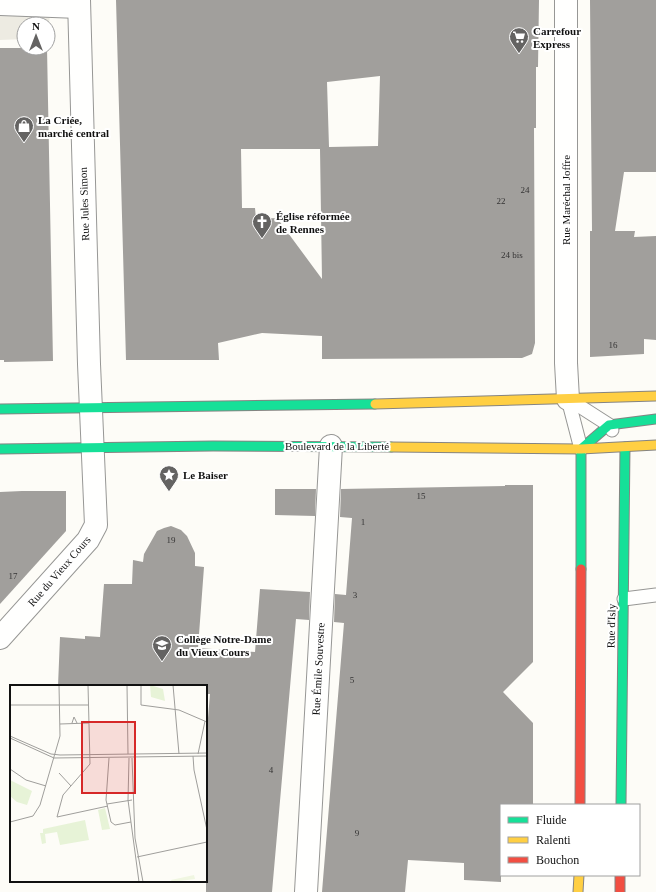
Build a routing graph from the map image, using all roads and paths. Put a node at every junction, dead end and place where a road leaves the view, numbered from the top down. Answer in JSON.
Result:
{"nodes":[{"id":1,"x":566,"y":0,"type":"edge"},
{"id":2,"x":79,"y":3,"type":"edge"},
{"id":3,"x":0,"y":4,"type":"edge"},
{"id":4,"x":656,"y":396,"type":"edge"},
{"id":5,"x":568,"y":399,"type":"junction"},
{"id":6,"x":91,"y":408,"type":"junction"},
{"id":7,"x":0,"y":409,"type":"edge"},
{"id":8,"x":656,"y":419,"type":"edge"},
{"id":9,"x":608,"y":425,"type":"junction"},
{"id":10,"x":656,"y":445,"type":"edge"},
{"id":11,"x":331,"y":446,"type":"junction"},
{"id":12,"x":625,"y":447,"type":"junction"},
{"id":13,"x":93,"y":448,"type":"junction"},
{"id":14,"x":0,"y":449,"type":"edge"},
{"id":15,"x":581,"y":449,"type":"junction"},
{"id":16,"x":656,"y":595,"type":"edge"},
{"id":17,"x":624,"y":598,"type":"junction"},
{"id":18,"x":0,"y":638,"type":"edge"},
{"id":19,"x":580,"y":804,"type":"edge"},
{"id":20,"x":621,"y":804,"type":"edge"},
{"id":21,"x":579,"y":876,"type":"edge"},
{"id":22,"x":620,"y":876,"type":"edge"},
{"id":23,"x":306,"y":892,"type":"edge"},
{"id":24,"x":578,"y":892,"type":"edge"},
{"id":25,"x":620,"y":892,"type":"edge"}],
"edges":[{"from":1,"to":5,"type":"street","name":"Rue Maréchal Joffre"},
{"from":2,"to":3,"type":"street"},
{"from":2,"to":6,"type":"street","name":"Rue Jules Simon"},
{"from":4,"to":5,"type":"main road"},
{"from":5,"to":6,"type":"main road"},
{"from":5,"to":9,"type":"lane"},
{"from":5,"to":15,"type":"lane"},
{"from":6,"to":7,"type":"main road"},
{"from":6,"to":13,"type":"street"},
{"from":8,"to":9,"type":"main road"},
{"from":9,"to":12,"type":"lane"},
{"from":9,"to":15,"type":"main road"},
{"from":10,"to":12,"type":"main road","name":"Boulevard de la Liberté"},
{"from":11,"to":13,"type":"main road","name":"Boulevard de la Liberté"},
{"from":11,"to":15,"type":"main road","name":"Boulevard de la Liberté"},
{"from":11,"to":23,"type":"street","name":"Rue Émile Souvestre"},
{"from":12,"to":15,"type":"main road","name":"Boulevard de la Liberté"},
{"from":12,"to":17,"type":"main road","name":"Rue d'Isly"},
{"from":13,"to":14,"type":"main road","name":"Boulevard de la Liberté"},
{"from":13,"to":18,"type":"street","name":"Rue du Vieux Cours"},
{"from":15,"to":19,"type":"main road"},
{"from":16,"to":17,"type":"lane"},
{"from":17,"to":20,"type":"main road","name":"Rue d'Isly"},
{"from":21,"to":24,"type":"main road"},
{"from":22,"to":25,"type":"main road"}]}
